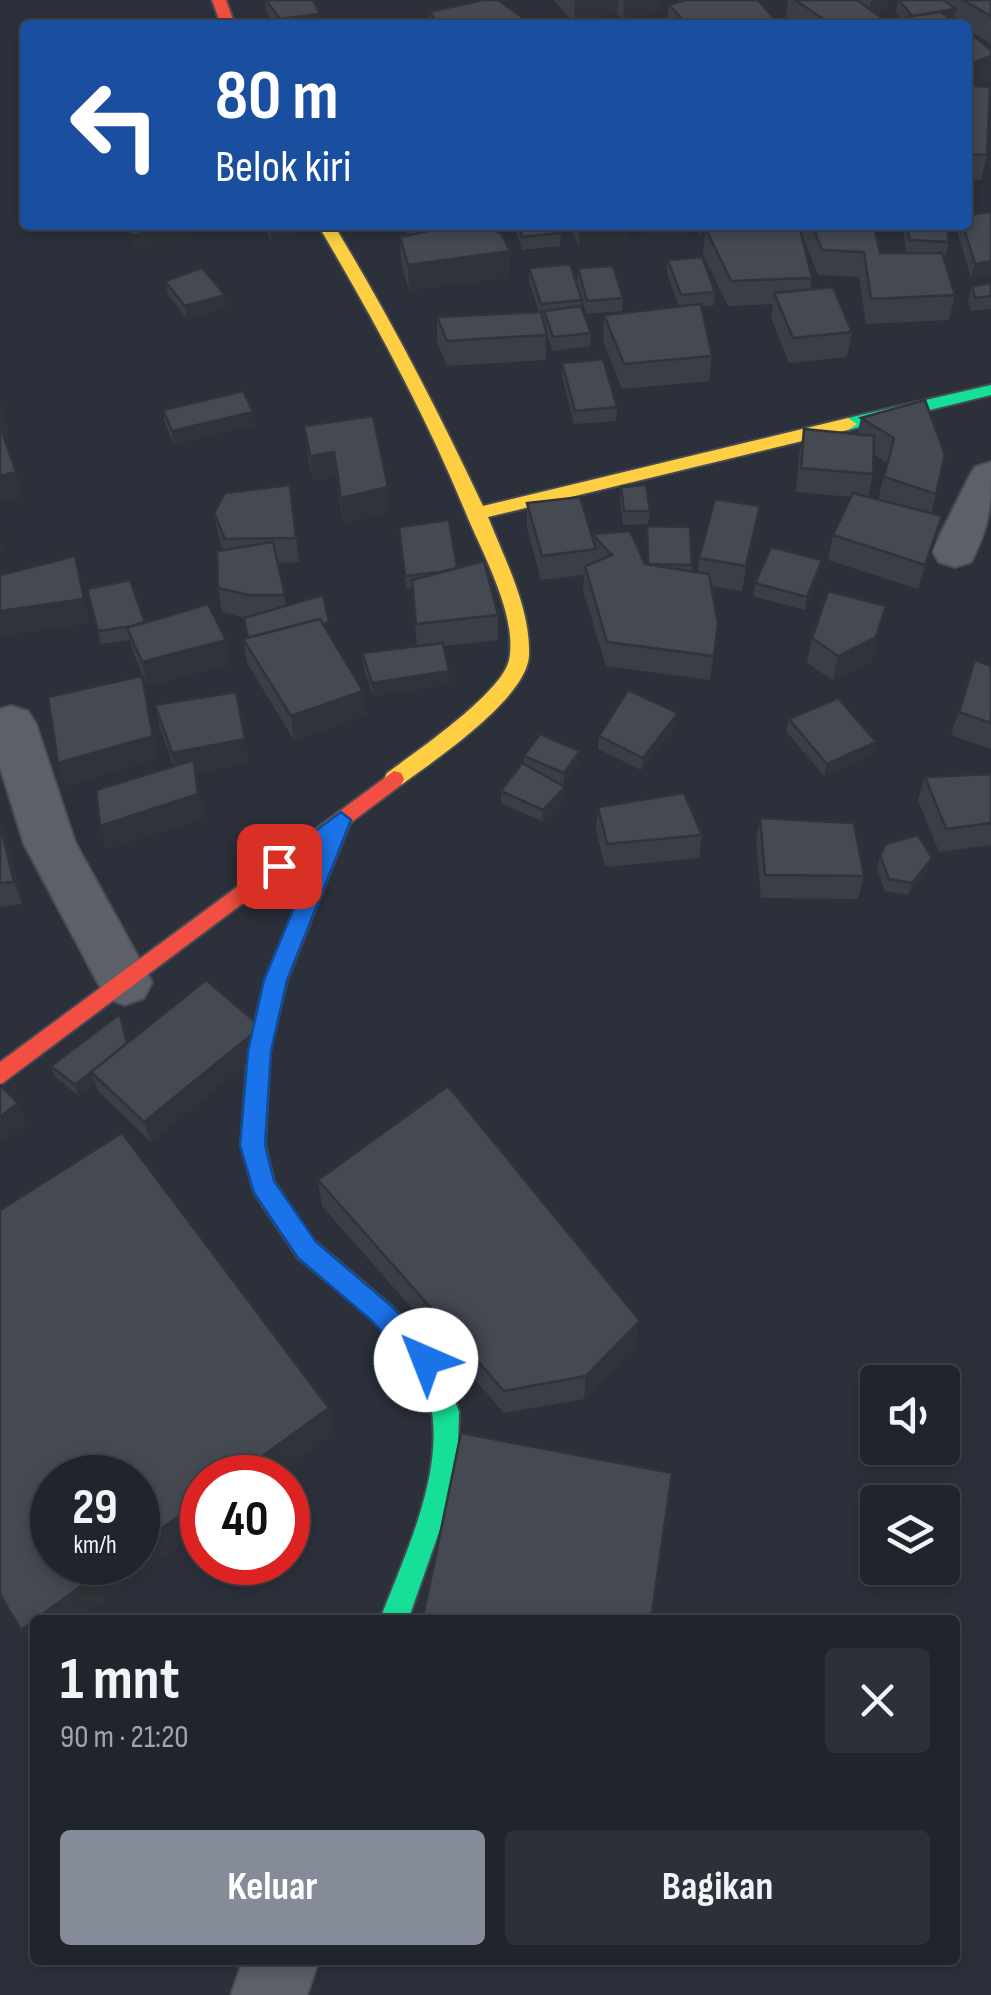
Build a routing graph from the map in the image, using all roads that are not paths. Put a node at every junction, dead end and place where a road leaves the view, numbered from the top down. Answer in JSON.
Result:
{"nodes":[{"id":1,"x":329,"y":230,"type":"edge"},
{"id":2,"x":991,"y":390,"type":"edge"},
{"id":3,"x":991,"y":477,"type":"edge"},
{"id":4,"x":475,"y":514,"type":"junction"},
{"id":5,"x":955,"y":551,"type":"dead end"},
{"id":6,"x":11,"y":724,"type":"dead end"},
{"id":7,"x":341,"y":820,"type":"junction"},
{"id":8,"x":125,"y":982,"type":"junction"},
{"id":9,"x":0,"y":1075,"type":"edge"},
{"id":10,"x":396,"y":1615,"type":"edge"},
{"id":11,"x":279,"y":1965,"type":"edge"},
{"id":12,"x":270,"y":1995,"type":"edge"}],
"edges":[{"from":1,"to":4,"type":"street"},
{"from":2,"to":4,"type":"street"},
{"from":3,"to":5,"type":"street"},
{"from":4,"to":7,"type":"street"},
{"from":6,"to":8,"type":"street"},
{"from":7,"to":8,"type":"street"},
{"from":7,"to":10,"type":"street"},
{"from":8,"to":9,"type":"street"},
{"from":11,"to":12,"type":"street"}]}
